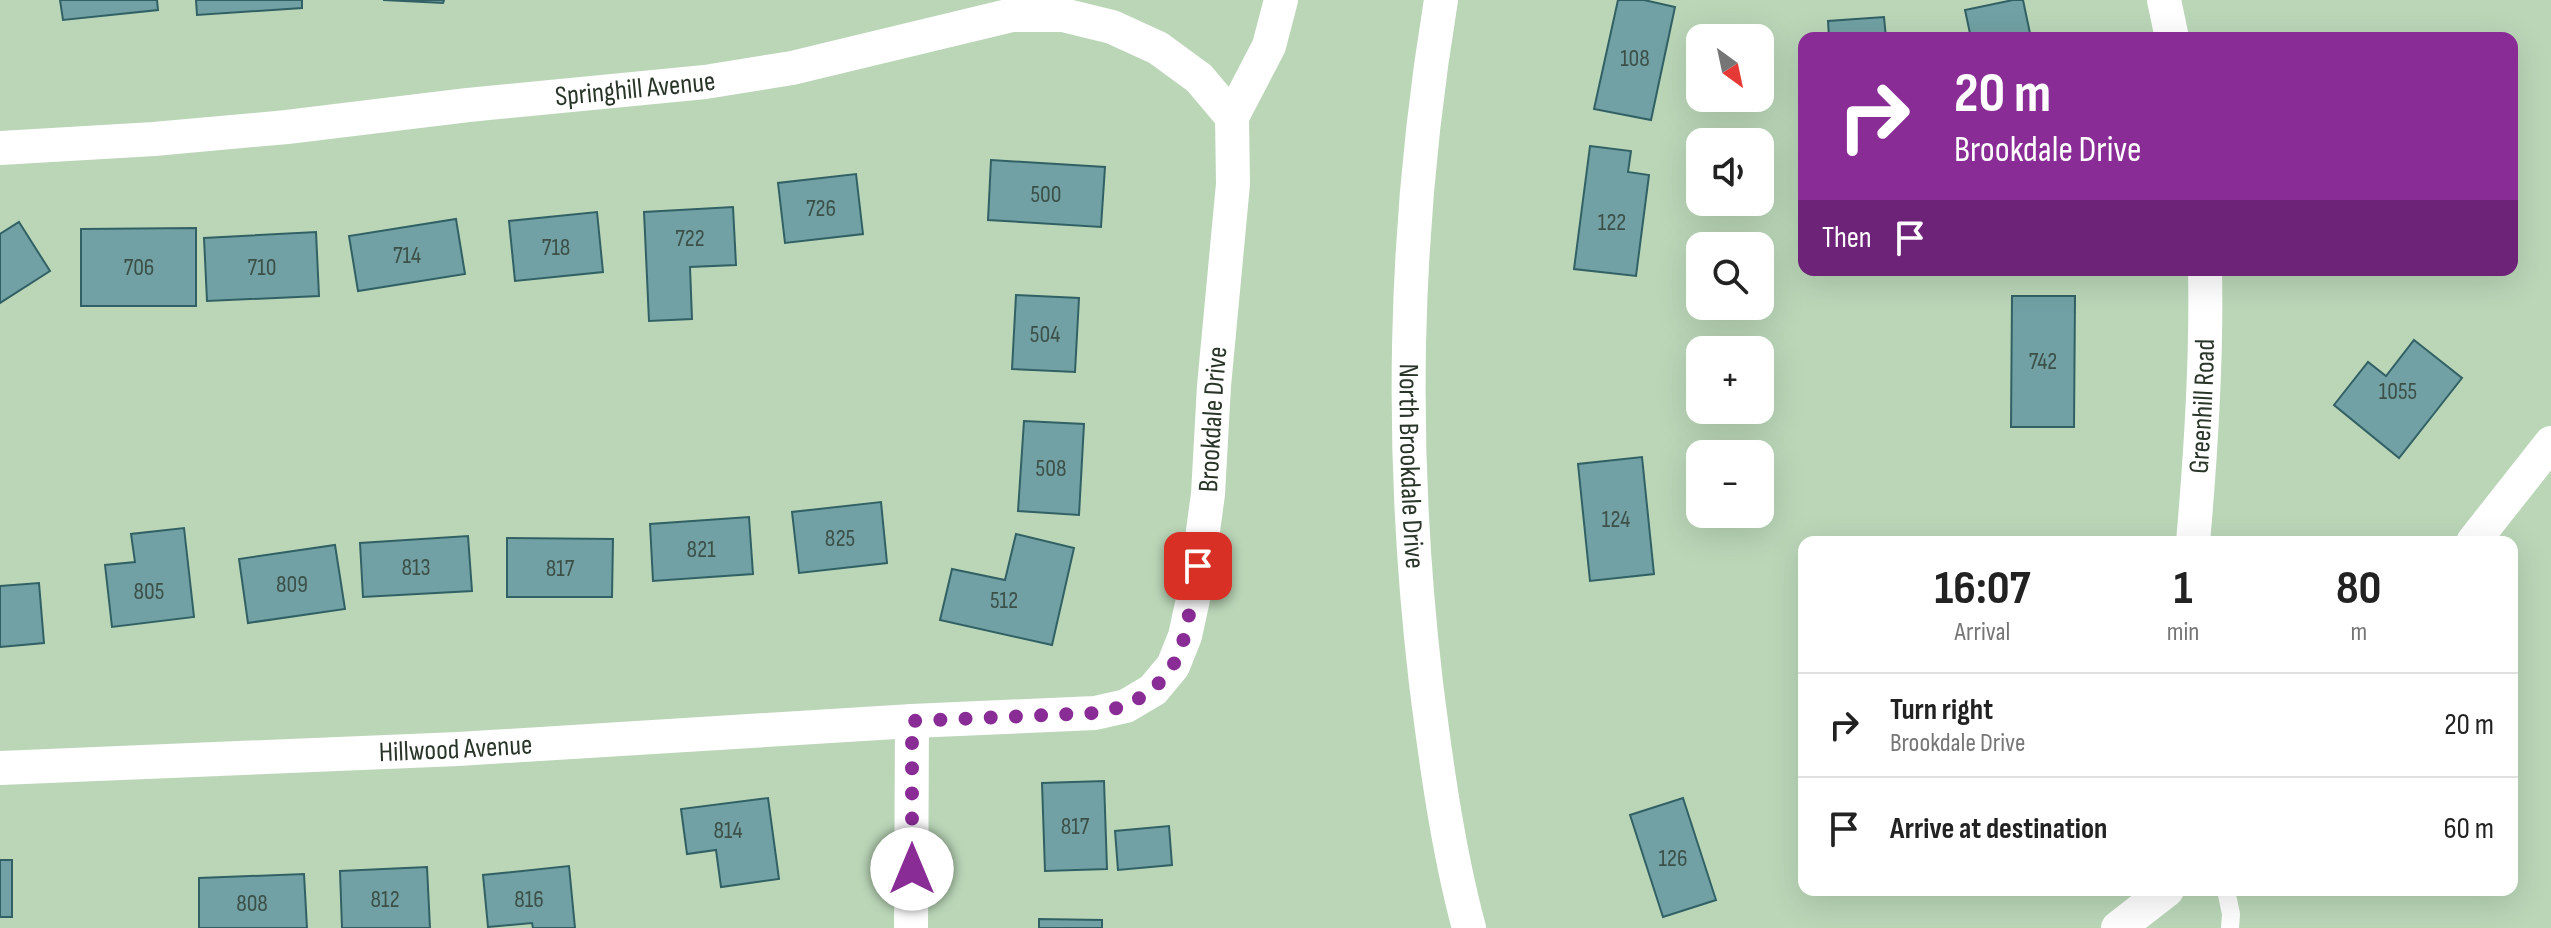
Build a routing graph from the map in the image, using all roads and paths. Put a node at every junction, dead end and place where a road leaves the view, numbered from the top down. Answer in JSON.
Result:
{"nodes":[{"id":1,"x":1281,"y":0,"type":"edge"},
{"id":2,"x":1441,"y":0,"type":"edge"},
{"id":3,"x":2164,"y":0,"type":"edge"},
{"id":4,"x":2171,"y":32,"type":"edge"},
{"id":5,"x":1232,"y":117,"type":"junction"},
{"id":6,"x":0,"y":148,"type":"edge"},
{"id":7,"x":2205,"y":276,"type":"edge"},
{"id":8,"x":2551,"y":443,"type":"edge"},
{"id":9,"x":2194,"y":536,"type":"edge"},
{"id":10,"x":2478,"y":536,"type":"edge"},
{"id":11,"x":912,"y":721,"type":"junction"},
{"id":12,"x":0,"y":768,"type":"edge"},
{"id":13,"x":2159,"y":896,"type":"edge"},
{"id":14,"x":2227,"y":896,"type":"edge"},
{"id":15,"x":911,"y":928,"type":"edge"},
{"id":16,"x":1469,"y":928,"type":"edge"},
{"id":17,"x":2118,"y":928,"type":"edge"},
{"id":18,"x":2230,"y":928,"type":"edge"}],
"edges":[{"from":1,"to":5,"type":"street","name":"Brookdale Drive"},
{"from":2,"to":16,"type":"street","name":"North Brookdale Drive"},
{"from":3,"to":4,"type":"street"},
{"from":5,"to":6,"type":"street","name":"Springhill Avenue"},
{"from":5,"to":11,"type":"street","name":"Brookdale Drive"},
{"from":7,"to":9,"type":"street","name":"Greenhill Road"},
{"from":8,"to":10,"type":"street"},
{"from":11,"to":12,"type":"street","name":"Hillwood Avenue"},
{"from":11,"to":15,"type":"street"},
{"from":13,"to":17,"type":"street"},
{"from":14,"to":18,"type":"lane"}]}
